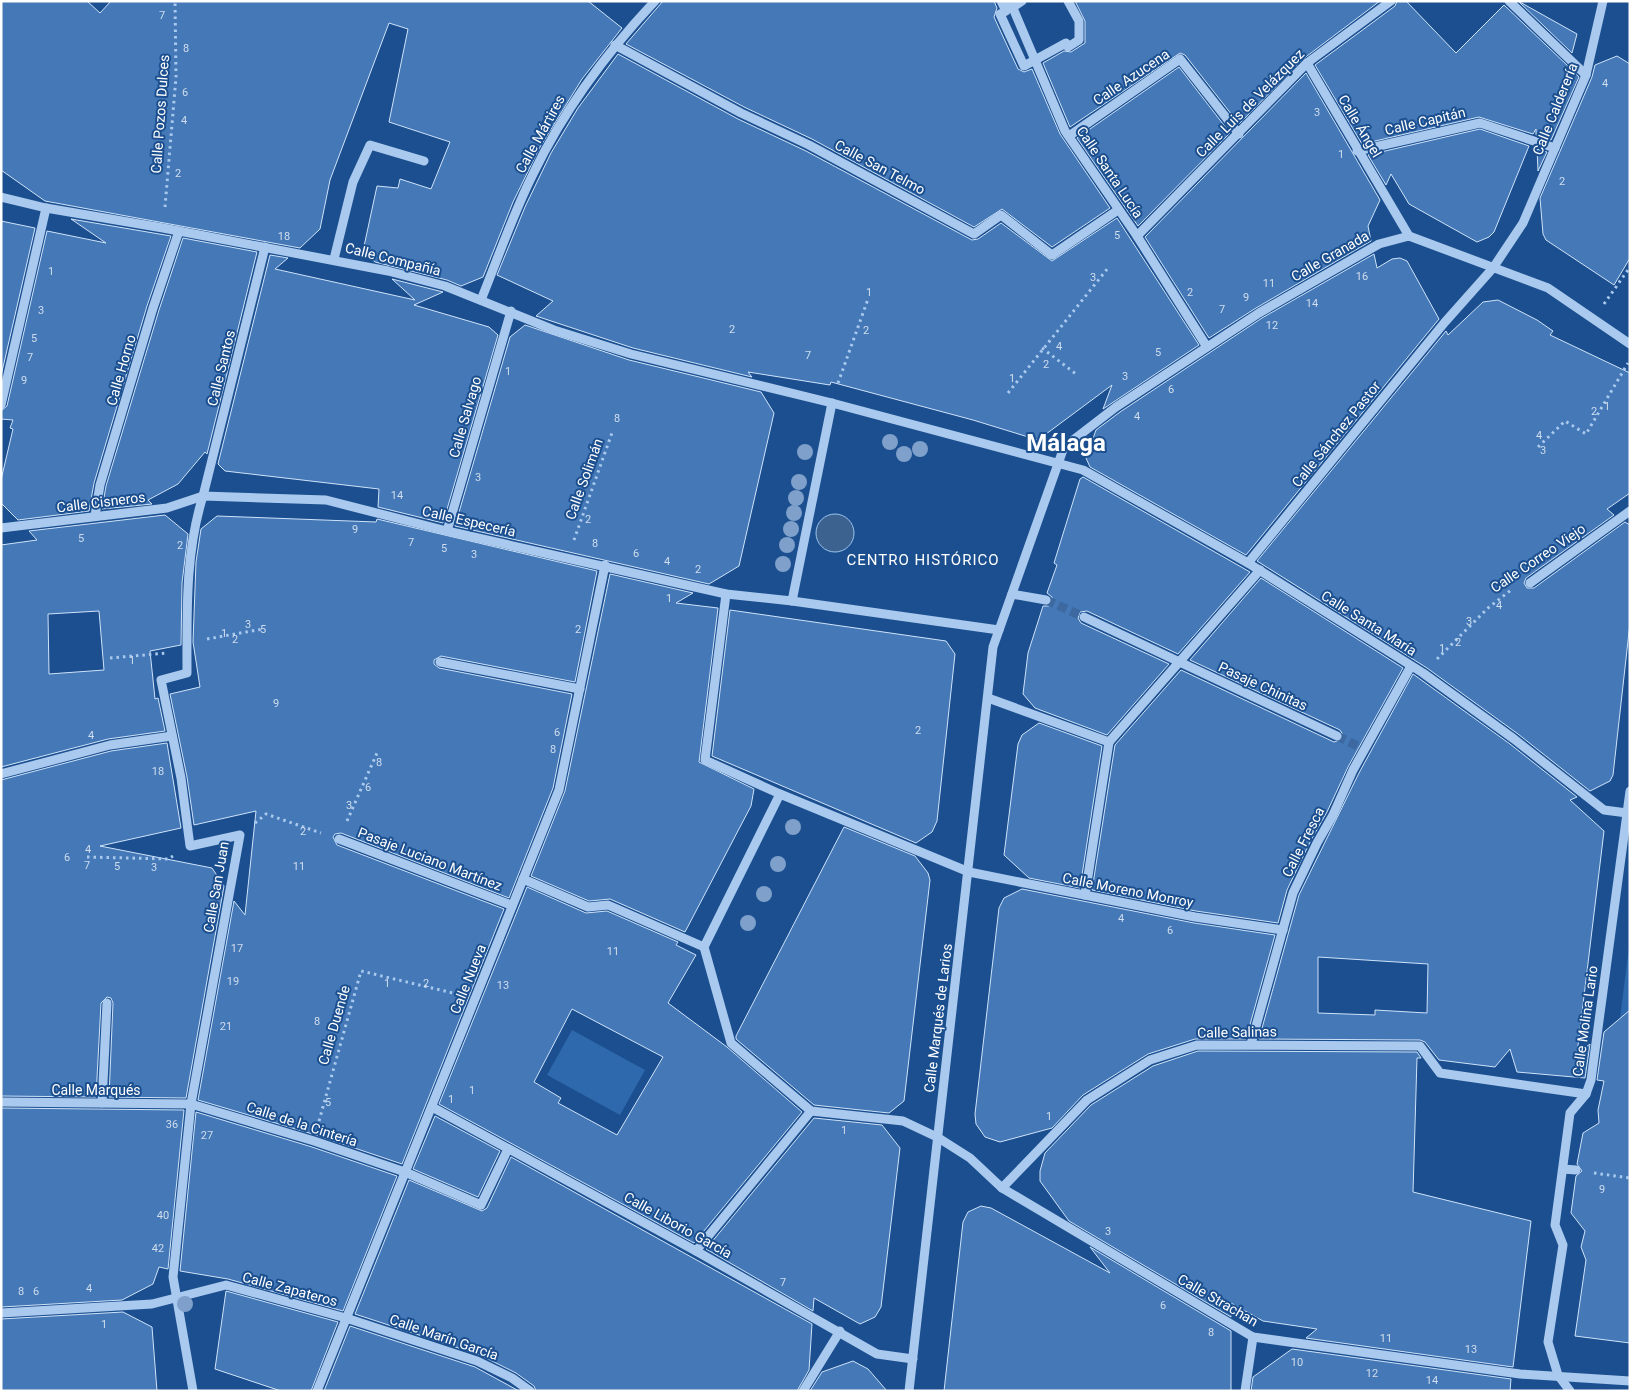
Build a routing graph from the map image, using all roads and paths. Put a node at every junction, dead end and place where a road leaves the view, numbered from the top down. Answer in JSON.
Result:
{"nodes":[{"id":1,"x":175,"y":1,"type":"edge"},
{"id":2,"x":655,"y":1,"type":"edge"},
{"id":3,"x":1001,"y":1,"type":"edge"},
{"id":4,"x":1022,"y":1,"type":"edge"},
{"id":5,"x":1068,"y":1,"type":"edge"},
{"id":6,"x":1392,"y":1,"type":"edge"},
{"id":7,"x":1509,"y":1,"type":"edge"},
{"id":8,"x":1604,"y":1,"type":"edge"},
{"id":9,"x":1012,"y":4,"type":"edge"},
{"id":10,"x":615,"y":45,"type":"junction"},
{"id":11,"x":1034,"y":61,"type":"junction"},
{"id":12,"x":1307,"y":63,"type":"junction"},
{"id":13,"x":1586,"y":75,"type":"junction"},
{"id":14,"x":1239,"y":134,"type":"junction"},
{"id":15,"x":1069,"y":136,"type":"junction"},
{"id":16,"x":1555,"y":148,"type":"junction"},
{"id":17,"x":1357,"y":150,"type":"junction"},
{"id":18,"x":424,"y":161,"type":"dead end"},
{"id":19,"x":1,"y":197,"type":"edge"},
{"id":20,"x":46,"y":208,"type":"junction"},
{"id":21,"x":1118,"y":210,"type":"junction"},
{"id":22,"x":163,"y":228,"type":"junction"},
{"id":23,"x":179,"y":231,"type":"junction"},
{"id":24,"x":1137,"y":236,"type":"junction"},
{"id":25,"x":1409,"y":236,"type":"junction"},
{"id":26,"x":265,"y":247,"type":"junction"},
{"id":27,"x":334,"y":259,"type":"junction"},
{"id":28,"x":1630,"y":267,"type":"edge"},
{"id":29,"x":1108,"y":268,"type":"dead end"},
{"id":30,"x":1493,"y":268,"type":"junction"},
{"id":31,"x":868,"y":299,"type":"dead end"},
{"id":32,"x":481,"y":300,"type":"junction"},
{"id":33,"x":512,"y":311,"type":"junction"},
{"id":34,"x":1594,"y":319,"type":"junction"},
{"id":35,"x":1630,"y":344,"type":"edge"},
{"id":36,"x":1207,"y":347,"type":"junction"},
{"id":37,"x":1042,"y":348,"type":"junction"},
{"id":38,"x":1630,"y":359,"type":"edge"},
{"id":39,"x":1076,"y":374,"type":"dead end"},
{"id":40,"x":1008,"y":392,"type":"dead end"},
{"id":41,"x":832,"y":403,"type":"junction"},
{"id":42,"x":1,"y":405,"type":"edge"},
{"id":43,"x":613,"y":430,"type":"dead end"},
{"id":44,"x":1064,"y":447,"type":"joint"},
{"id":45,"x":1538,"y":447,"type":"dead end"},
{"id":46,"x":1058,"y":464,"type":"junction"},
{"id":47,"x":203,"y":496,"type":"junction"},
{"id":48,"x":1630,"y":511,"type":"edge"},
{"id":49,"x":95,"y":516,"type":"junction"},
{"id":50,"x":1,"y":528,"type":"edge"},
{"id":51,"x":447,"y":531,"type":"junction"},
{"id":52,"x":575,"y":535,"type":"dead end"},
{"id":53,"x":1248,"y":563,"type":"junction"},
{"id":54,"x":605,"y":565,"type":"junction"},
{"id":55,"x":1260,"y":570,"type":"junction"},
{"id":56,"x":1530,"y":583,"type":"joint"},
{"id":57,"x":726,"y":594,"type":"junction"},
{"id":58,"x":1012,"y":594,"type":"junction"},
{"id":59,"x":1046,"y":600,"type":"tunnel mouth"},
{"id":60,"x":792,"y":601,"type":"junction"},
{"id":61,"x":1084,"y":617,"type":"tunnel mouth"},
{"id":62,"x":263,"y":629,"type":"dead end"},
{"id":63,"x":999,"y":630,"type":"junction"},
{"id":64,"x":187,"y":645,"type":"junction"},
{"id":65,"x":110,"y":658,"type":"dead end"},
{"id":66,"x":1178,"y":661,"type":"junction"},
{"id":67,"x":440,"y":662,"type":"dead end"},
{"id":68,"x":1411,"y":666,"type":"junction"},
{"id":69,"x":1423,"y":674,"type":"junction"},
{"id":70,"x":580,"y":689,"type":"junction"},
{"id":71,"x":988,"y":698,"type":"junction"},
{"id":72,"x":172,"y":736,"type":"junction"},
{"id":73,"x":1337,"y":736,"type":"tunnel mouth"},
{"id":74,"x":1109,"y":742,"type":"junction"},
{"id":75,"x":377,"y":752,"type":"dead end"},
{"id":76,"x":1,"y":774,"type":"edge"},
{"id":77,"x":1630,"y":791,"type":"edge"},
{"id":78,"x":780,"y":794,"type":"junction"},
{"id":79,"x":1627,"y":813,"type":"junction"},
{"id":80,"x":240,"y":835,"type":"junction"},
{"id":81,"x":339,"y":838,"type":"junction"},
{"id":82,"x":190,"y":846,"type":"junction"},
{"id":83,"x":87,"y":857,"type":"dead end"},
{"id":84,"x":1625,"y":868,"type":"edge"},
{"id":85,"x":969,"y":872,"type":"junction"},
{"id":86,"x":523,"y":879,"type":"junction"},
{"id":87,"x":1085,"y":895,"type":"junction"},
{"id":88,"x":511,"y":905,"type":"junction"},
{"id":89,"x":1283,"y":930,"type":"junction"},
{"id":90,"x":704,"y":947,"type":"junction"},
{"id":91,"x":475,"y":998,"type":"junction"},
{"id":92,"x":107,"y":1003,"type":"dead end"},
{"id":93,"x":1251,"y":1044,"type":"junction"},
{"id":94,"x":1586,"y":1094,"type":"junction"},
{"id":95,"x":1,"y":1102,"type":"edge"},
{"id":96,"x":102,"y":1103,"type":"junction"},
{"id":97,"x":191,"y":1104,"type":"junction"},
{"id":98,"x":432,"y":1107,"type":"junction"},
{"id":99,"x":810,"y":1111,"type":"junction"},
{"id":100,"x":938,"y":1137,"type":"junction"},
{"id":101,"x":314,"y":1141,"type":"junction"},
{"id":102,"x":508,"y":1148,"type":"junction"},
{"id":103,"x":1563,"y":1169,"type":"junction"},
{"id":104,"x":1576,"y":1170,"type":"joint"},
{"id":105,"x":405,"y":1172,"type":"junction"},
{"id":106,"x":1630,"y":1178,"type":"edge"},
{"id":107,"x":1002,"y":1188,"type":"junction"},
{"id":108,"x":696,"y":1250,"type":"junction"},
{"id":109,"x":177,"y":1298,"type":"junction"},
{"id":110,"x":1,"y":1313,"type":"edge"},
{"id":111,"x":346,"y":1318,"type":"junction"},
{"id":112,"x":840,"y":1331,"type":"junction"},
{"id":113,"x":1253,"y":1337,"type":"junction"},
{"id":114,"x":913,"y":1360,"type":"junction"},
{"id":115,"x":1558,"y":1376,"type":"junction"},
{"id":116,"x":1630,"y":1380,"type":"edge"},
{"id":117,"x":193,"y":1391,"type":"edge"},
{"id":118,"x":317,"y":1391,"type":"edge"},
{"id":119,"x":530,"y":1391,"type":"edge"},
{"id":120,"x":803,"y":1391,"type":"edge"},
{"id":121,"x":909,"y":1391,"type":"edge"},
{"id":122,"x":1245,"y":1391,"type":"edge"},
{"id":123,"x":1570,"y":1391,"type":"edge"}],
"edges":[{"from":1,"to":22,"type":"path","name":"Calle Pozos Dulces"},
{"from":2,"to":10,"type":"street","name":"Calle Mártires"},
{"from":3,"to":11,"type":"street"},
{"from":4,"to":9,"type":"street"},
{"from":5,"to":11,"type":"street"},
{"from":6,"to":12,"type":"street","name":"Calle Luis de Velázquez"},
{"from":7,"to":13,"type":"street"},
{"from":8,"to":13,"type":"street","name":"Calle Calderería"},
{"from":9,"to":11,"type":"street","name":"Calle Santa Lucía"},
{"from":10,"to":21,"type":"street","name":"Calle San Telmo"},
{"from":10,"to":32,"type":"street","name":"Calle Mártires"},
{"from":11,"to":15,"type":"street","name":"Calle Santa Lucía"},
{"from":12,"to":14,"type":"street","name":"Calle Luis de Velázquez"},
{"from":12,"to":17,"type":"street","name":"Calle Ángel"},
{"from":13,"to":16,"type":"street","name":"Calle Calderería"},
{"from":14,"to":15,"type":"street","name":"Calle Azucena"},
{"from":14,"to":24,"type":"street","name":"Calle Luis de Velázquez"},
{"from":15,"to":21,"type":"street","name":"Calle Santa Lucía"},
{"from":16,"to":17,"type":"street","name":"Calle Capitán"},
{"from":16,"to":30,"type":"street","name":"Calle Calderería"},
{"from":17,"to":25,"type":"street","name":"Calle Ángel"},
{"from":18,"to":27,"type":"street"},
{"from":19,"to":20,"type":"street","name":"Calle Compañía"},
{"from":20,"to":22,"type":"street","name":"Calle Compañía"},
{"from":20,"to":42,"type":"street"},
{"from":21,"to":24,"type":"street","name":"Calle Santa Lucía"},
{"from":22,"to":23,"type":"street","name":"Calle Compañía"},
{"from":23,"to":26,"type":"street","name":"Calle Compañía"},
{"from":23,"to":49,"type":"street","name":"Calle Horno"},
{"from":24,"to":36,"type":"street","name":"Calle Santa Lucía"},
{"from":25,"to":30,"type":"street"},
{"from":25,"to":36,"type":"street","name":"Calle Granada"},
{"from":26,"to":27,"type":"street","name":"Calle Compañía"},
{"from":26,"to":47,"type":"street","name":"Calle Santos"},
{"from":27,"to":32,"type":"street","name":"Calle Compañía"},
{"from":28,"to":34,"type":"path"},
{"from":29,"to":37,"type":"path"},
{"from":30,"to":34,"type":"street"},
{"from":30,"to":53,"type":"street","name":"Calle Sánchez Pastor"},
{"from":31,"to":41,"type":"path"},
{"from":32,"to":33,"type":"street","name":"Calle Compañía"},
{"from":33,"to":41,"type":"street","name":"Calle Compañía"},
{"from":33,"to":51,"type":"street","name":"Calle Salvago"},
{"from":34,"to":35,"type":"street"},
{"from":36,"to":44,"type":"street","name":"Calle Granada"},
{"from":37,"to":39,"type":"path"},
{"from":37,"to":40,"type":"path"},
{"from":38,"to":45,"type":"path"},
{"from":41,"to":46,"type":"street","name":"Calle Santa María"},
{"from":41,"to":60,"type":"street"},
{"from":43,"to":52,"type":"path","name":"Calle Solimán"},
{"from":44,"to":46,"type":"street","name":"Calle Marqués de Larios"},
{"from":46,"to":53,"type":"street","name":"Calle Santa María"},
{"from":46,"to":58,"type":"street","name":"Calle Marqués de Larios"},
{"from":47,"to":49,"type":"street","name":"Calle Cisneros"},
{"from":47,"to":51,"type":"street","name":"Calle Especería"},
{"from":47,"to":64,"type":"street"},
{"from":48,"to":56,"type":"street","name":"Calle Correo Viejo"},
{"from":49,"to":50,"type":"street","name":"Calle Cisneros"},
{"from":51,"to":54,"type":"street","name":"Calle Especería"},
{"from":53,"to":55,"type":"street","name":"Calle Santa María"},
{"from":54,"to":57,"type":"street","name":"Calle Especería"},
{"from":54,"to":70,"type":"street","name":"Calle Nueva"},
{"from":55,"to":66,"type":"street"},
{"from":55,"to":68,"type":"street","name":"Calle Santa María"},
{"from":56,"to":69,"type":"path","name":"Calle Correo Viejo"},
{"from":57,"to":60,"type":"street","name":"Calle Especería"},
{"from":57,"to":78,"type":"street","name":"Calle Moreno Monroy"},
{"from":58,"to":59,"type":"street"},
{"from":58,"to":63,"type":"street","name":"Calle Marqués de Larios"},
{"from":60,"to":63,"type":"street","name":"Calle Especería"},
{"from":61,"to":66,"type":"street","name":"Pasaje Chinitas"},
{"from":62,"to":64,"type":"path"},
{"from":63,"to":71,"type":"street","name":"Calle Marqués de Larios"},
{"from":64,"to":65,"type":"path"},
{"from":64,"to":72,"type":"street"},
{"from":66,"to":73,"type":"street","name":"Pasaje Chinitas"},
{"from":66,"to":74,"type":"street"},
{"from":67,"to":70,"type":"street"},
{"from":68,"to":69,"type":"street","name":"Calle Santa María"},
{"from":68,"to":89,"type":"street","name":"Calle Fresca"},
{"from":69,"to":79,"type":"street","name":"Calle Santa María"},
{"from":70,"to":86,"type":"street","name":"Calle Nueva"},
{"from":71,"to":74,"type":"street"},
{"from":71,"to":85,"type":"street","name":"Calle Marqués de Larios"},
{"from":72,"to":76,"type":"street"},
{"from":72,"to":82,"type":"street"},
{"from":74,"to":87,"type":"street"},
{"from":75,"to":81,"type":"path"},
{"from":77,"to":79,"type":"street","name":"Calle Molina Lario"},
{"from":78,"to":85,"type":"street","name":"Calle Moreno Monroy"},
{"from":78,"to":90,"type":"street"},
{"from":79,"to":84,"type":"street","name":"Calle Molina Lario"},
{"from":80,"to":81,"type":"path"},
{"from":80,"to":82,"type":"street","name":"Calle San Juan"},
{"from":80,"to":97,"type":"street","name":"Calle San Juan"},
{"from":81,"to":88,"type":"street","name":"Pasaje Luciano Martínez"},
{"from":82,"to":83,"type":"path"},
{"from":84,"to":94,"type":"street","name":"Calle Molina Lario"},
{"from":85,"to":87,"type":"street","name":"Calle Moreno Monroy"},
{"from":85,"to":100,"type":"street","name":"Calle Marqués de Larios"},
{"from":86,"to":88,"type":"street","name":"Calle Nueva"},
{"from":86,"to":90,"type":"street"},
{"from":87,"to":89,"type":"street","name":"Calle Moreno Monroy"},
{"from":88,"to":91,"type":"street","name":"Calle Nueva"},
{"from":89,"to":93,"type":"street","name":"Calle Fresca"},
{"from":90,"to":99,"type":"street"},
{"from":91,"to":98,"type":"street","name":"Calle Nueva"},
{"from":91,"to":101,"type":"path","name":"Calle Duende"},
{"from":92,"to":96,"type":"street"},
{"from":93,"to":94,"type":"street","name":"Calle Salinas"},
{"from":93,"to":107,"type":"street","name":"Calle Salinas"},
{"from":94,"to":103,"type":"street","name":"Calle Molina Lario"},
{"from":95,"to":96,"type":"street","name":"Calle Marqués"},
{"from":96,"to":97,"type":"street","name":"Calle Marqués"},
{"from":97,"to":101,"type":"street","name":"Calle de la Cintería"},
{"from":97,"to":109,"type":"street","name":"Calle San Juan"},
{"from":98,"to":102,"type":"street","name":"Calle Liborio García"},
{"from":98,"to":105,"type":"street","name":"Calle Nueva"},
{"from":99,"to":100,"type":"street","name":"Calle Strachan"},
{"from":99,"to":108,"type":"street"},
{"from":100,"to":107,"type":"street","name":"Calle Strachan"},
{"from":100,"to":114,"type":"street","name":"Calle Marqués de Larios"},
{"from":101,"to":105,"type":"street","name":"Calle de la Cintería"},
{"from":102,"to":105,"type":"street","name":"Calle de la Cintería"},
{"from":102,"to":108,"type":"street","name":"Calle Liborio García"},
{"from":103,"to":104,"type":"street"},
{"from":103,"to":115,"type":"street","name":"Calle Molina Lario"},
{"from":104,"to":106,"type":"path"},
{"from":105,"to":111,"type":"street","name":"Calle Nueva"},
{"from":107,"to":113,"type":"street","name":"Calle Strachan"},
{"from":108,"to":112,"type":"street","name":"Calle Liborio García"},
{"from":109,"to":110,"type":"street"},
{"from":109,"to":111,"type":"street","name":"Calle Zapateros"},
{"from":109,"to":117,"type":"street","name":"Calle San Juan"},
{"from":111,"to":118,"type":"street","name":"Calle Nueva"},
{"from":111,"to":119,"type":"street","name":"Calle Marín García"},
{"from":112,"to":114,"type":"street","name":"Calle Liborio García"},
{"from":112,"to":120,"type":"street"},
{"from":113,"to":115,"type":"street","name":"Calle Strachan"},
{"from":113,"to":122,"type":"street"},
{"from":114,"to":121,"type":"street","name":"Calle Marqués de Larios"},
{"from":115,"to":116,"type":"street","name":"Calle Strachan"},
{"from":115,"to":123,"type":"street","name":"Calle Molina Lario"}]}
